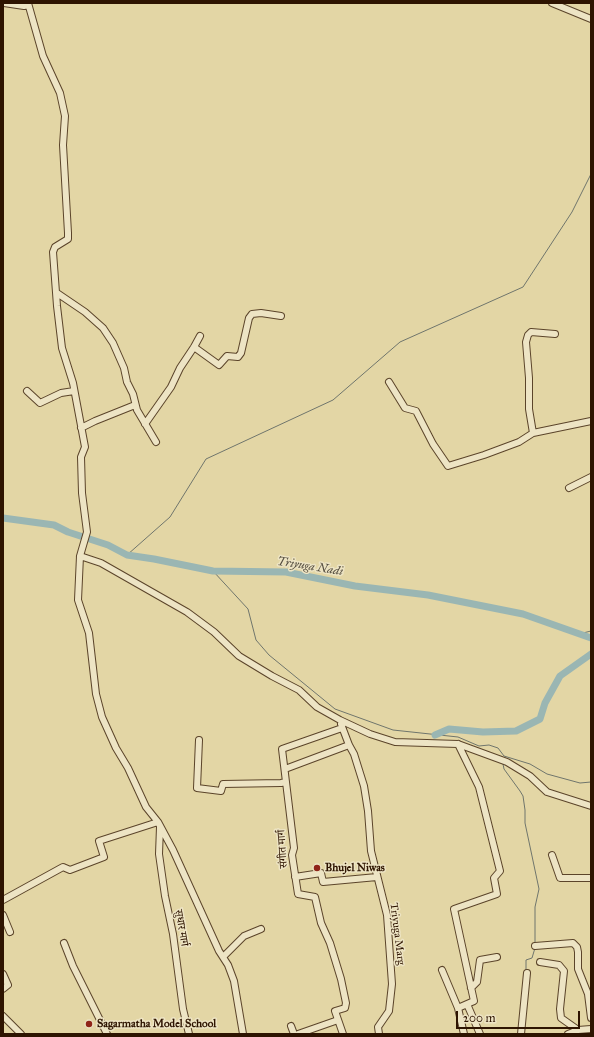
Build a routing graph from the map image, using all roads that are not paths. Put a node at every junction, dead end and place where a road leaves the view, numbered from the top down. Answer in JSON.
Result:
{"nodes":[{"id":1,"x":4,"y":3,"type":"edge"},
{"id":2,"x":552,"y":3,"type":"edge"},
{"id":3,"x":28,"y":4,"type":"edge"},
{"id":4,"x":591,"y":19,"type":"edge"},
{"id":5,"x":56,"y":294,"type":"junction"},
{"id":6,"x":281,"y":316,"type":"dead end"},
{"id":7,"x":555,"y":334,"type":"dead end"},
{"id":8,"x":200,"y":336,"type":"dead end"},
{"id":9,"x":194,"y":347,"type":"junction"},
{"id":10,"x":389,"y":382,"type":"dead end"},
{"id":11,"x":27,"y":391,"type":"dead end"},
{"id":12,"x":74,"y":391,"type":"junction"},
{"id":13,"x":135,"y":405,"type":"junction"},
{"id":14,"x":591,"y":421,"type":"edge"},
{"id":15,"x":145,"y":424,"type":"junction"},
{"id":16,"x":81,"y":428,"type":"junction"},
{"id":17,"x":533,"y":433,"type":"junction"},
{"id":18,"x":156,"y":442,"type":"dead end"},
{"id":19,"x":591,"y":477,"type":"edge"},
{"id":20,"x":569,"y":488,"type":"dead end"},
{"id":21,"x":80,"y":556,"type":"junction"},
{"id":22,"x":340,"y":720,"type":"junction"},
{"id":23,"x":342,"y":728,"type":"junction"},
{"id":24,"x":198,"y":740,"type":"dead end"},
{"id":25,"x":458,"y":744,"type":"junction"},
{"id":26,"x":349,"y":745,"type":"junction"},
{"id":27,"x":285,"y":769,"type":"junction"},
{"id":28,"x":286,"y":782,"type":"junction"},
{"id":29,"x":591,"y":806,"type":"edge"},
{"id":30,"x":159,"y":823,"type":"junction"},
{"id":31,"x":552,"y":855,"type":"dead end"},
{"id":32,"x":296,"y":877,"type":"junction"},
{"id":33,"x":376,"y":877,"type":"junction"},
{"id":34,"x":591,"y":878,"type":"edge"},
{"id":35,"x":3,"y":900,"type":"edge"},
{"id":36,"x":3,"y":915,"type":"edge"},
{"id":37,"x":262,"y":929,"type":"dead end"},
{"id":38,"x":10,"y":932,"type":"dead end"},
{"id":39,"x":64,"y":943,"type":"dead end"},
{"id":40,"x":535,"y":946,"type":"dead end"},
{"id":41,"x":497,"y":956,"type":"dead end"},
{"id":42,"x":223,"y":957,"type":"junction"},
{"id":43,"x":540,"y":962,"type":"dead end"},
{"id":44,"x":442,"y":970,"type":"dead end"},
{"id":45,"x":527,"y":973,"type":"dead end"},
{"id":46,"x":3,"y":974,"type":"edge"},
{"id":47,"x":471,"y":988,"type":"junction"},
{"id":48,"x":3,"y":989,"type":"edge"},
{"id":49,"x":467,"y":1004,"type":"junction"},
{"id":50,"x":458,"y":1008,"type":"junction"},
{"id":51,"x":3,"y":1016,"type":"edge"},
{"id":52,"x":591,"y":1018,"type":"edge"},
{"id":53,"x":338,"y":1020,"type":"junction"},
{"id":54,"x":291,"y":1026,"type":"dead end"},
{"id":55,"x":591,"y":1029,"type":"edge"},
{"id":56,"x":578,"y":1032,"type":"edge"},
{"id":57,"x":21,"y":1034,"type":"edge"},
{"id":58,"x":107,"y":1034,"type":"edge"},
{"id":59,"x":190,"y":1034,"type":"edge"},
{"id":60,"x":243,"y":1034,"type":"edge"},
{"id":61,"x":294,"y":1034,"type":"edge"},
{"id":62,"x":298,"y":1034,"type":"edge"},
{"id":63,"x":343,"y":1034,"type":"edge"},
{"id":64,"x":379,"y":1034,"type":"edge"},
{"id":65,"x":464,"y":1034,"type":"edge"},
{"id":66,"x":480,"y":1034,"type":"edge"},
{"id":67,"x":521,"y":1034,"type":"edge"},
{"id":68,"x":568,"y":1034,"type":"edge"}],
"edges":[{"from":1,"to":3,"type":"street"},
{"from":2,"to":4,"type":"street"},
{"from":3,"to":5,"type":"street"},
{"from":5,"to":12,"type":"street"},
{"from":5,"to":13,"type":"street"},
{"from":6,"to":9,"type":"street"},
{"from":7,"to":17,"type":"street"},
{"from":8,"to":9,"type":"street"},
{"from":9,"to":15,"type":"street"},
{"from":10,"to":17,"type":"street"},
{"from":11,"to":12,"type":"street"},
{"from":12,"to":16,"type":"street"},
{"from":13,"to":15,"type":"street"},
{"from":13,"to":16,"type":"street"},
{"from":14,"to":17,"type":"street"},
{"from":15,"to":18,"type":"street"},
{"from":16,"to":21,"type":"street"},
{"from":19,"to":20,"type":"street"},
{"from":21,"to":22,"type":"street"},
{"from":21,"to":30,"type":"street"},
{"from":22,"to":23,"type":"street","name":"Triyuga Marg"},
{"from":22,"to":25,"type":"street"},
{"from":23,"to":26,"type":"street","name":"Triyuga Marg"},
{"from":23,"to":27,"type":"street","name":"संगीत मार्ग"},
{"from":24,"to":28,"type":"street"},
{"from":25,"to":29,"type":"street"},
{"from":25,"to":47,"type":"street"},
{"from":26,"to":27,"type":"street"},
{"from":26,"to":33,"type":"street","name":"Triyuga Marg"},
{"from":27,"to":28,"type":"street","name":"संगीत मार्ग"},
{"from":28,"to":32,"type":"street","name":"संगीत मार्ग"},
{"from":30,"to":35,"type":"street"},
{"from":30,"to":42,"type":"street"},
{"from":30,"to":59,"type":"street","name":"सुधार मार्ग"},
{"from":31,"to":34,"type":"street"},
{"from":32,"to":33,"type":"street"},
{"from":32,"to":53,"type":"street","name":"संगीत मार्ग"},
{"from":33,"to":64,"type":"street","name":"Triyuga Marg"},
{"from":36,"to":38,"type":"street"},
{"from":37,"to":42,"type":"street"},
{"from":39,"to":58,"type":"street"},
{"from":40,"to":52,"type":"street"},
{"from":41,"to":47,"type":"street"},
{"from":42,"to":60,"type":"street"},
{"from":43,"to":56,"type":"street"},
{"from":44,"to":50,"type":"street"},
{"from":45,"to":67,"type":"street"},
{"from":46,"to":48,"type":"street"},
{"from":47,"to":49,"type":"street"},
{"from":49,"to":50,"type":"street"},
{"from":49,"to":66,"type":"street"},
{"from":50,"to":65,"type":"street"},
{"from":51,"to":57,"type":"street"},
{"from":53,"to":62,"type":"street"},
{"from":53,"to":63,"type":"street"},
{"from":54,"to":61,"type":"street"},
{"from":55,"to":56,"type":"street"},
{"from":56,"to":68,"type":"street"}]}
